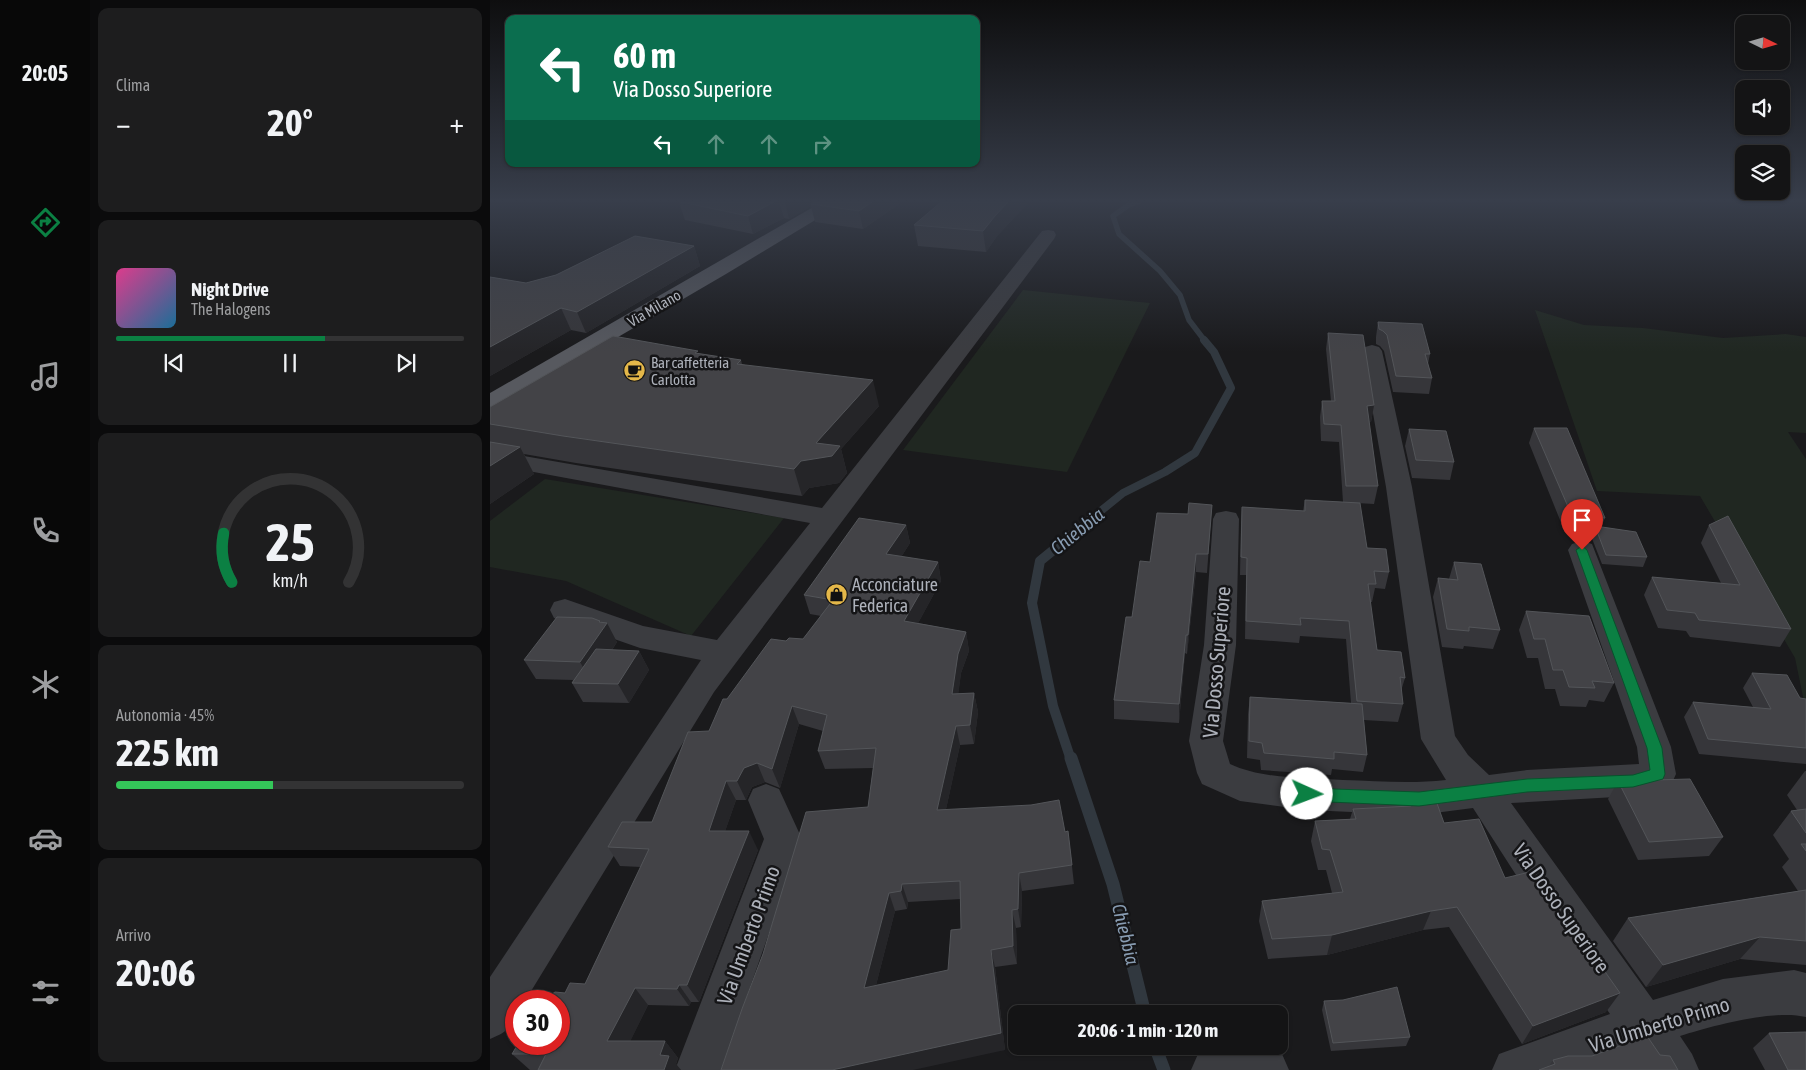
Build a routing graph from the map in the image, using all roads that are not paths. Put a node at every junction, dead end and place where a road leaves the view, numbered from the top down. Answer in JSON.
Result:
{"nodes":[{"id":1,"x":750,"y":252,"type":"edge"},
{"id":2,"x":1035,"y":252,"type":"edge"},
{"id":3,"x":1372,"y":351,"type":"dead end"},
{"id":4,"x":493,"y":399,"type":"edge"},
{"id":5,"x":490,"y":457,"type":"edge"},
{"id":6,"x":829,"y":518,"type":"junction"},
{"id":7,"x":1226,"y":519,"type":"dead end"},
{"id":8,"x":1582,"y":550,"type":"dead end"},
{"id":9,"x":565,"y":610,"type":"dead end"},
{"id":10,"x":724,"y":653,"type":"junction"},
{"id":11,"x":1482,"y":791,"type":"junction"},
{"id":12,"x":766,"y":800,"type":"dead end"},
{"id":13,"x":1806,"y":995,"type":"edge"},
{"id":14,"x":490,"y":1017,"type":"edge"},
{"id":15,"x":1643,"y":1025,"type":"junction"},
{"id":16,"x":698,"y":1070,"type":"edge"},
{"id":17,"x":1516,"y":1070,"type":"edge"},
{"id":18,"x":1676,"y":1070,"type":"edge"}],
"edges":[{"from":1,"to":4,"type":"main road","name":"Via Milano"},
{"from":2,"to":6,"type":"street"},
{"from":3,"to":11,"type":"street","name":"Via Dosso Superiore"},
{"from":5,"to":6,"type":"street"},
{"from":6,"to":10,"type":"street"},
{"from":7,"to":11,"type":"street","name":"Via Dosso Superiore"},
{"from":8,"to":11,"type":"street","name":"Via Dosso Superiore"},
{"from":9,"to":10,"type":"street"},
{"from":10,"to":14,"type":"street"},
{"from":11,"to":15,"type":"street","name":"Via Dosso Superiore"},
{"from":12,"to":16,"type":"street","name":"Via Umberto Primo"},
{"from":13,"to":15,"type":"street","name":"Via Umberto Primo"},
{"from":15,"to":17,"type":"street","name":"Via Umberto Primo"},
{"from":15,"to":18,"type":"street","name":"Via Dosso Superiore"}]}
